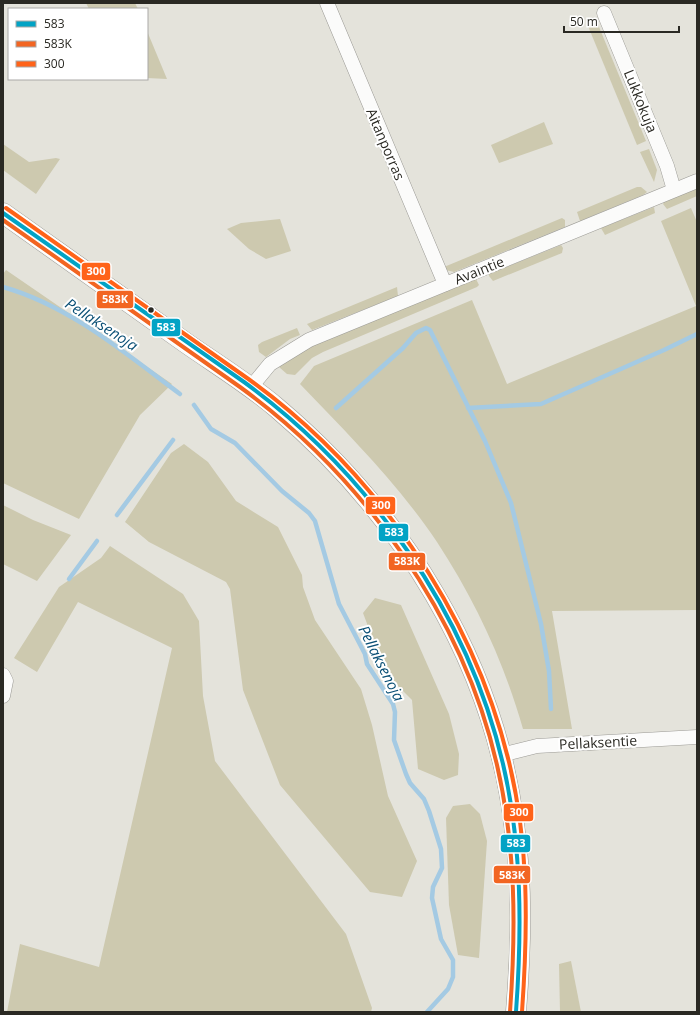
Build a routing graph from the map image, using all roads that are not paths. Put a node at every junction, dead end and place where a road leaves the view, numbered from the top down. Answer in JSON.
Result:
{"nodes":[{"id":1,"x":327,"y":3,"type":"edge"},
{"id":2,"x":604,"y":13,"type":"dead end"},
{"id":3,"x":697,"y":181,"type":"edge"},
{"id":4,"x":674,"y":190,"type":"junction"},
{"id":5,"x":3,"y":213,"type":"edge"},
{"id":6,"x":445,"y":284,"type":"junction"},
{"id":7,"x":251,"y":387,"type":"junction"},
{"id":8,"x":3,"y":675,"type":"edge"},
{"id":9,"x":3,"y":696,"type":"edge"},
{"id":10,"x":697,"y":737,"type":"edge"},
{"id":11,"x":501,"y":756,"type":"junction"},
{"id":12,"x":516,"y":1012,"type":"edge"}],
"edges":[{"from":1,"to":6,"type":"street","name":"Aitanporras"},
{"from":2,"to":4,"type":"street","name":"Lukkokuja"},
{"from":3,"to":4,"type":"street","name":"Avaintie"},
{"from":4,"to":6,"type":"street","name":"Avaintie"},
{"from":5,"to":7,"type":"street"},
{"from":6,"to":7,"type":"street","name":"Avaintie"},
{"from":7,"to":11,"type":"street"},
{"from":8,"to":9,"type":"street"},
{"from":10,"to":11,"type":"street","name":"Pellaksentie"},
{"from":11,"to":12,"type":"street"}]}
